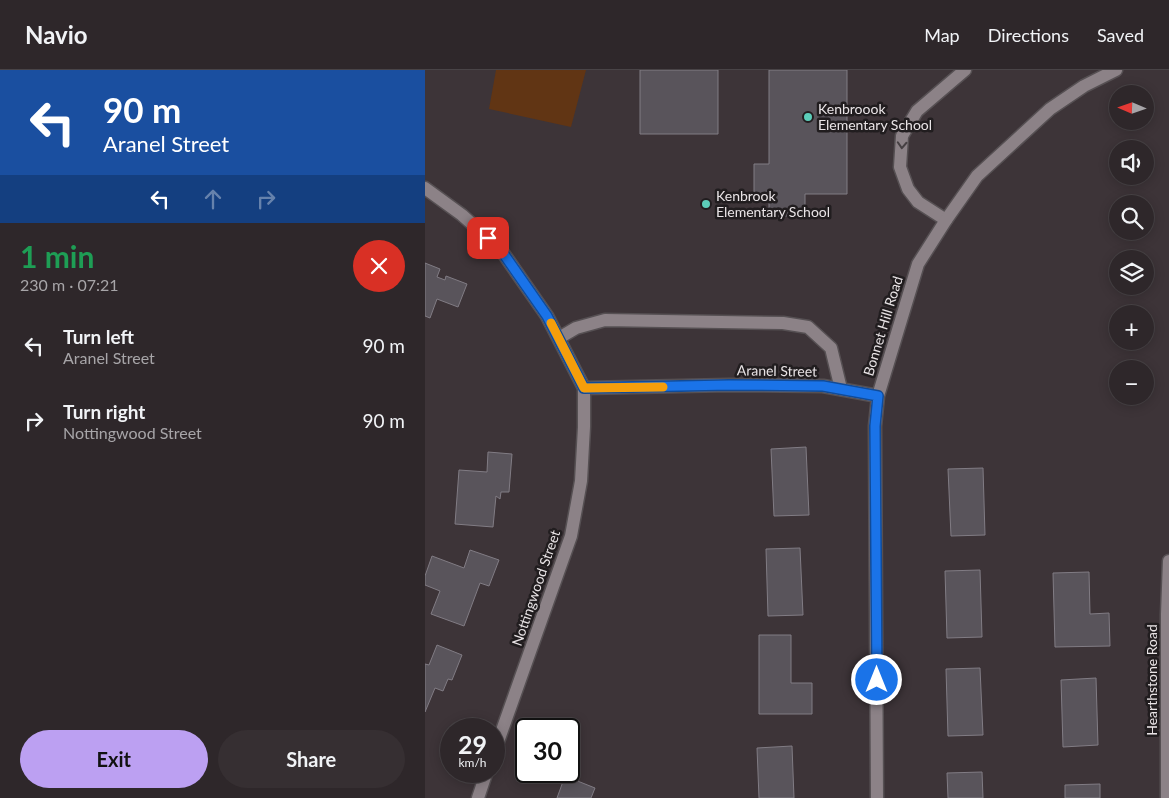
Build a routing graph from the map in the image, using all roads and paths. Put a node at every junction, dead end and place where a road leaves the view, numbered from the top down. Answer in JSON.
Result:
{"nodes":[{"id":1,"x":965,"y":70,"type":"edge"},
{"id":2,"x":1116,"y":70,"type":"edge"},
{"id":3,"x":425,"y":188,"type":"edge"},
{"id":4,"x":946,"y":220,"type":"junction"},
{"id":5,"x":559,"y":338,"type":"junction"},
{"id":6,"x":584,"y":388,"type":"junction"},
{"id":7,"x":841,"y":389,"type":"junction"},
{"id":8,"x":878,"y":396,"type":"junction"},
{"id":9,"x":1169,"y":561,"type":"edge"},
{"id":10,"x":505,"y":722,"type":"edge"},
{"id":11,"x":483,"y":783,"type":"edge"},
{"id":12,"x":477,"y":798,"type":"edge"},
{"id":13,"x":877,"y":798,"type":"edge"},
{"id":14,"x":1167,"y":798,"type":"edge"}],
"edges":[{"from":1,"to":4,"type":"street","one_way":true},
{"from":2,"to":4,"type":"street","name":"Bonnet Hill Road"},
{"from":3,"to":5,"type":"street","name":"Nottingwood Street"},
{"from":4,"to":8,"type":"street","name":"Bonnet Hill Road"},
{"from":5,"to":6,"type":"street","name":"Nottingwood Street"},
{"from":5,"to":7,"type":"street"},
{"from":6,"to":7,"type":"street","name":"Aranel Street"},
{"from":6,"to":10,"type":"street","name":"Nottingwood Street"},
{"from":7,"to":8,"type":"street","name":"Aranel Street"},
{"from":8,"to":13,"type":"street","name":"Bonnet Hill Road"},
{"from":9,"to":14,"type":"street","name":"Hearthstone Road"},
{"from":11,"to":12,"type":"street"}]}
